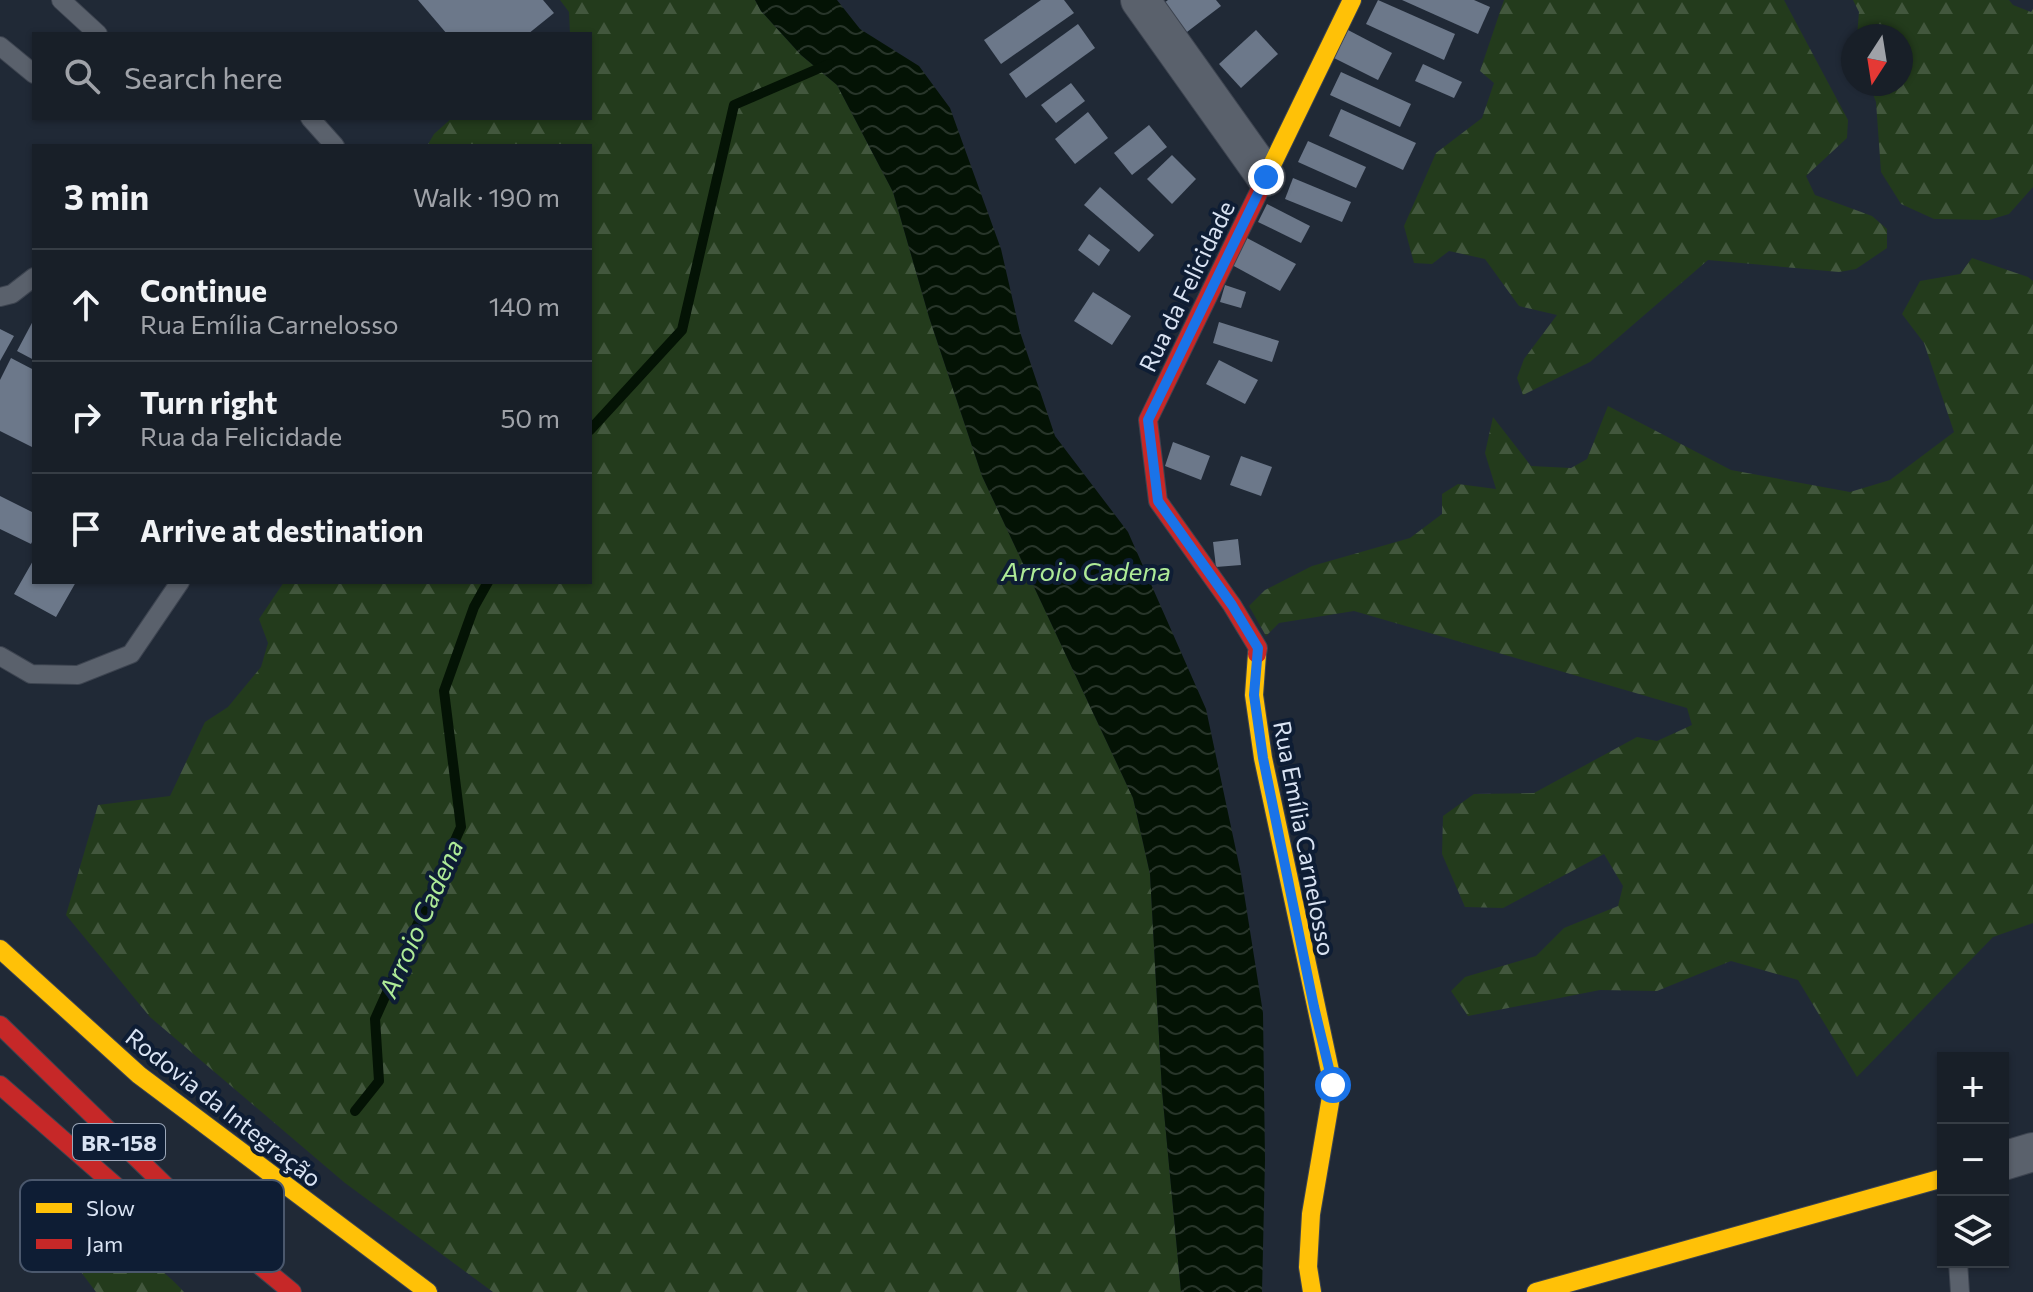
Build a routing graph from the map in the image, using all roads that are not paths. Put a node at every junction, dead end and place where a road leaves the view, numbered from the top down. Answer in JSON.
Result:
{"nodes":[{"id":1,"x":61,"y":0,"type":"edge"},
{"id":2,"x":1140,"y":0,"type":"edge"},
{"id":3,"x":1352,"y":0,"type":"edge"},
{"id":4,"x":96,"y":32,"type":"edge"},
{"id":5,"x":0,"y":46,"type":"edge"},
{"id":6,"x":32,"y":72,"type":"edge"},
{"id":7,"x":312,"y":120,"type":"edge"},
{"id":8,"x":333,"y":144,"type":"edge"},
{"id":9,"x":1266,"y":177,"type":"junction"},
{"id":10,"x":32,"y":279,"type":"edge"},
{"id":11,"x":0,"y":297,"type":"edge"},
{"id":12,"x":1148,"y":420,"type":"joint"},
{"id":13,"x":179,"y":584,"type":"edge"},
{"id":14,"x":0,"y":656,"type":"edge"},
{"id":15,"x":0,"y":949,"type":"edge"},
{"id":16,"x":0,"y":1025,"type":"edge"},
{"id":17,"x":0,"y":1085,"type":"edge"},
{"id":18,"x":2033,"y":1152,"type":"edge"},
{"id":19,"x":2009,"y":1159,"type":"edge"},
{"id":20,"x":109,"y":1180,"type":"edge"},
{"id":21,"x":160,"y":1180,"type":"edge"},
{"id":22,"x":279,"y":1180,"type":"edge"},
{"id":23,"x":284,"y":1184,"type":"edge"},
{"id":24,"x":1937,"y":1184,"type":"edge"},
{"id":25,"x":1958,"y":1268,"type":"edge"},
{"id":26,"x":264,"y":1272,"type":"edge"},
{"id":27,"x":292,"y":1292,"type":"edge"},
{"id":28,"x":428,"y":1292,"type":"edge"},
{"id":29,"x":1312,"y":1292,"type":"edge"},
{"id":30,"x":1536,"y":1292,"type":"edge"},
{"id":31,"x":1960,"y":1292,"type":"edge"}],
"edges":[{"from":1,"to":4,"type":"lane"},
{"from":2,"to":9,"type":"street"},
{"from":3,"to":9,"type":"main road","name":"Rua da Felicidade"},
{"from":5,"to":6,"type":"lane"},
{"from":7,"to":8,"type":"lane"},
{"from":9,"to":12,"type":"main road","name":"Rua da Felicidade"},
{"from":10,"to":11,"type":"lane"},
{"from":12,"to":29,"type":"main road","name":"Rua Emília Carnelosso"},
{"from":13,"to":14,"type":"lane"},
{"from":15,"to":22,"type":"main road","name":"Rodovia da Integração","number":"BR-158"},
{"from":16,"to":21,"type":"main road","number":"BR-158"},
{"from":17,"to":20,"type":"main road"},
{"from":18,"to":19,"type":"street"},
{"from":23,"to":28,"type":"main road","name":"Rodovia da Integração","number":"BR-158"},
{"from":24,"to":30,"type":"main road"},
{"from":25,"to":31,"type":"lane"},
{"from":26,"to":27,"type":"main road","number":"BR-158"}]}
